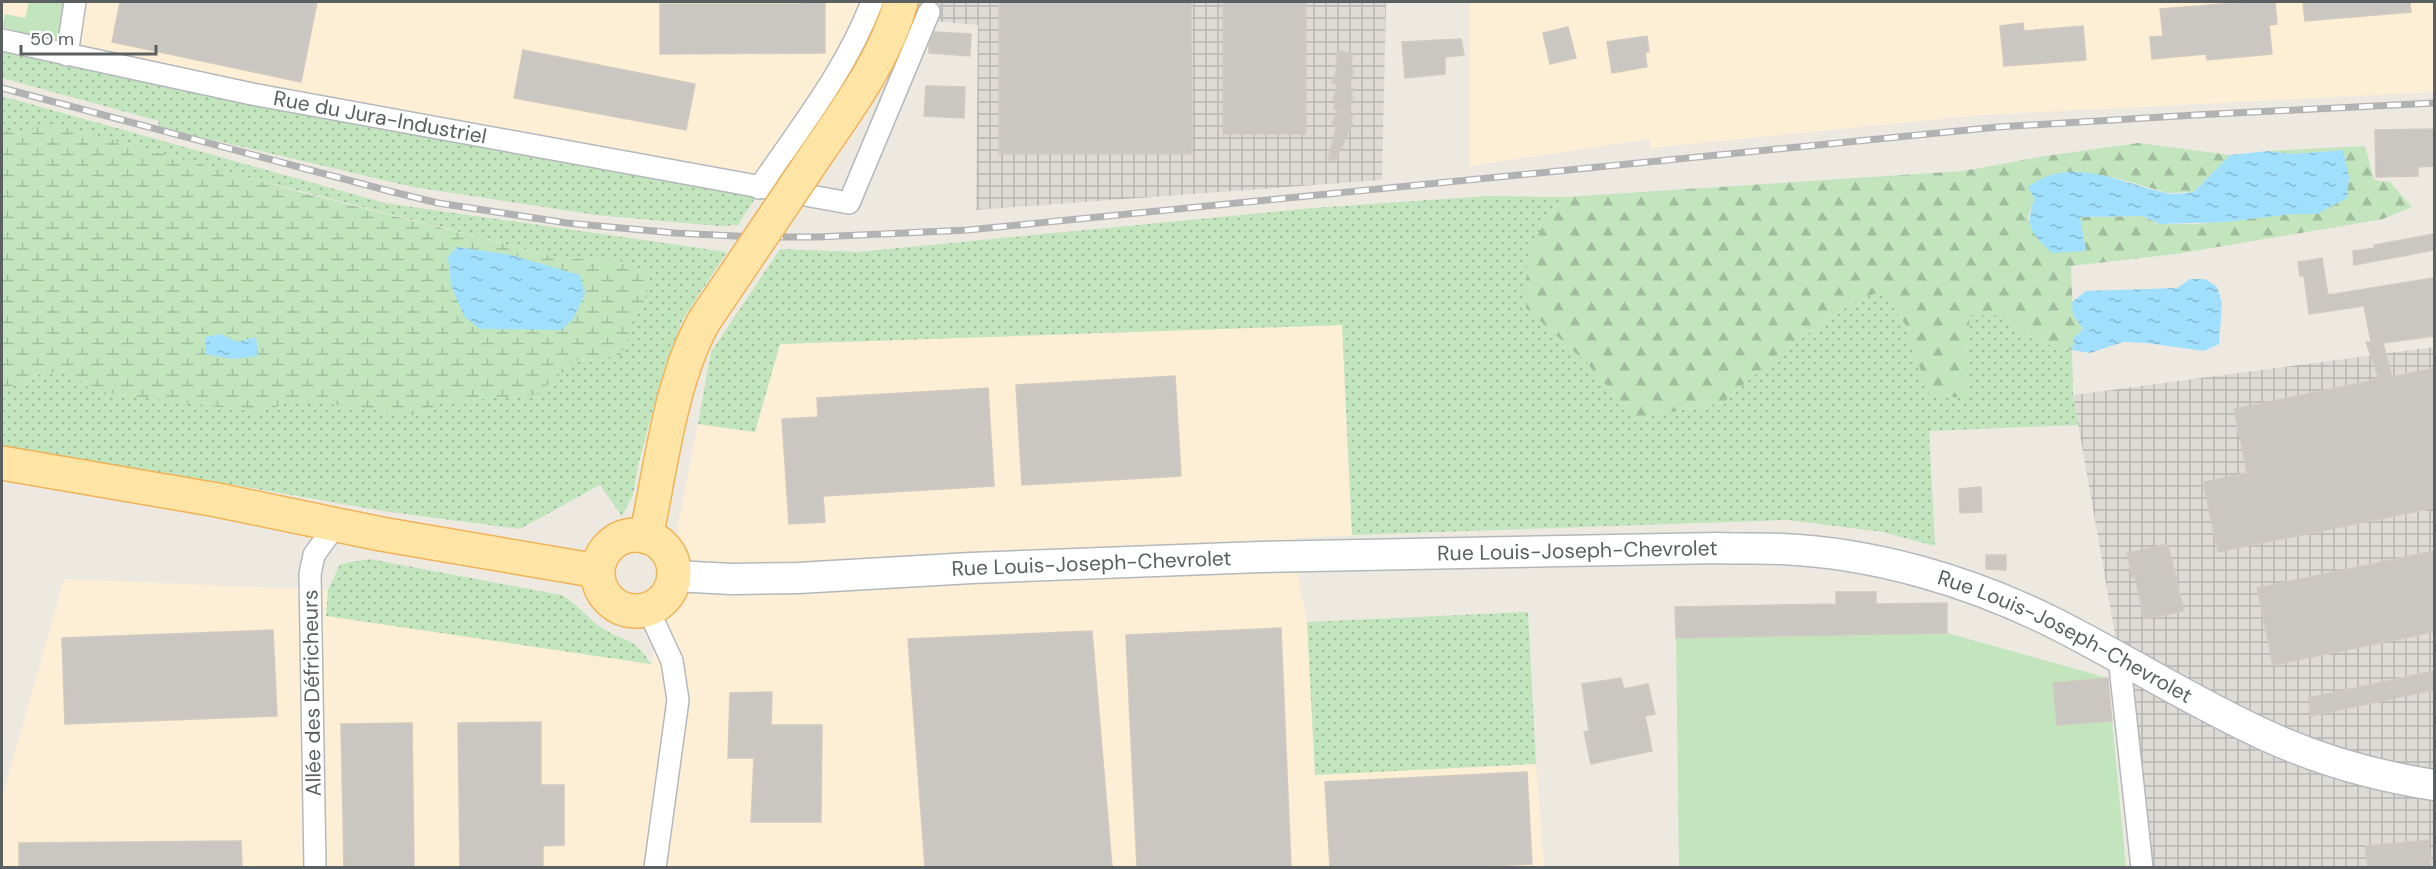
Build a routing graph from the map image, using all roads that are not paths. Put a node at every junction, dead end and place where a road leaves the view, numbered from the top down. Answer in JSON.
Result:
{"nodes":[{"id":1,"x":75,"y":2,"type":"edge"},
{"id":2,"x":872,"y":2,"type":"edge"},
{"id":3,"x":915,"y":7,"type":"edge"},
{"id":4,"x":2,"y":40,"type":"edge"},
{"id":5,"x":67,"y":55,"type":"junction"},
{"id":6,"x":759,"y":188,"type":"junction"},
{"id":7,"x":2,"y":463,"type":"edge"},
{"id":8,"x":335,"y":526,"type":"junction"},
{"id":9,"x":646,"y":537,"type":"junction"},
{"id":10,"x":598,"y":571,"type":"junction"},
{"id":11,"x":674,"y":576,"type":"junction"},
{"id":12,"x":648,"y":609,"type":"junction"},
{"id":13,"x":2119,"y":657,"type":"junction"},
{"id":14,"x":2434,"y":785,"type":"edge"},
{"id":15,"x":315,"y":867,"type":"edge"},
{"id":16,"x":655,"y":867,"type":"edge"},
{"id":17,"x":2142,"y":867,"type":"edge"}],
"edges":[{"from":1,"to":5,"type":"street"},
{"from":2,"to":6,"type":"street"},
{"from":3,"to":6,"type":"street","name":"Rue du Jura-Industriel"},
{"from":3,"to":9,"type":"main road","bridge":true},
{"from":4,"to":5,"type":"street","name":"Rue du Jura-Industriel"},
{"from":5,"to":6,"type":"street","name":"Rue du Jura-Industriel"},
{"from":7,"to":8,"type":"main road"},
{"from":8,"to":10,"type":"main road"},
{"from":8,"to":15,"type":"street","name":"Allée des Défricheurs"},
{"from":9,"to":10,"type":"main road"},
{"from":9,"to":11,"type":"main road"},
{"from":10,"to":12,"type":"main road"},
{"from":11,"to":12,"type":"main road"},
{"from":11,"to":13,"type":"main road","name":"Rue Louis-Joseph-Chevrolet"},
{"from":12,"to":16,"type":"street"},
{"from":13,"to":14,"type":"main road","name":"Rue Louis-Joseph-Chevrolet"},
{"from":13,"to":17,"type":"street"}]}
